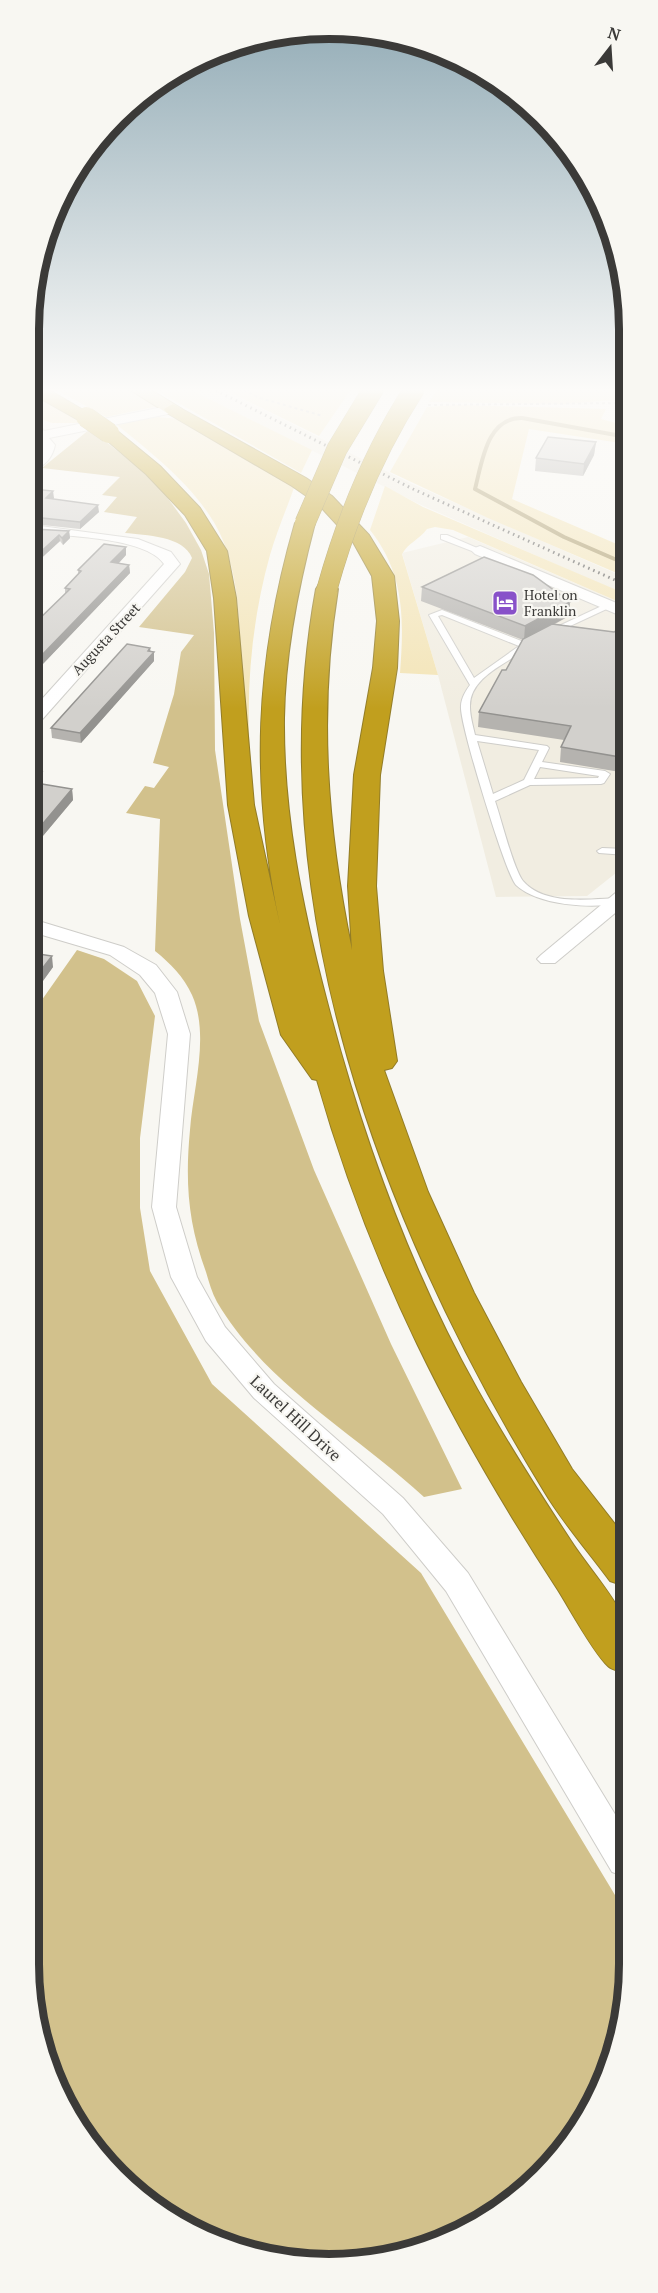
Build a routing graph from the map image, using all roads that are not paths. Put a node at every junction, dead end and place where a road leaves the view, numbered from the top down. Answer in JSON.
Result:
{"nodes":[{"id":1,"x":177,"y":495,"type":"edge"},
{"id":2,"x":317,"y":495,"type":"edge"},
{"id":3,"x":318,"y":495,"type":"edge"},
{"id":4,"x":357,"y":495,"type":"edge"},
{"id":5,"x":39,"y":530,"type":"edge"},
{"id":6,"x":444,"y":537,"type":"dead end"},
{"id":7,"x":480,"y":551,"type":"joint"},
{"id":8,"x":609,"y":606,"type":"junction"},
{"id":9,"x":619,"y":610,"type":"edge"},
{"id":10,"x":526,"y":646,"type":"junction"},
{"id":11,"x":474,"y":685,"type":"junction"},
{"id":12,"x":39,"y":713,"type":"edge"},
{"id":13,"x":471,"y":737,"type":"junction"},
{"id":14,"x":548,"y":738,"type":"edge"},
{"id":15,"x":544,"y":748,"type":"junction"},
{"id":16,"x":536,"y":764,"type":"junction"},
{"id":17,"x":528,"y":782,"type":"junction"},
{"id":18,"x":491,"y":800,"type":"junction"},
{"id":19,"x":602,"y":851,"type":"dead end"},
{"id":20,"x":619,"y":852,"type":"edge"},
{"id":21,"x":619,"y":898,"type":"edge"},
{"id":22,"x":619,"y":900,"type":"edge"},
{"id":23,"x":39,"y":927,"type":"edge"},
{"id":24,"x":548,"y":959,"type":"dead end"},
{"id":25,"x":332,"y":1086,"type":"junction"},
{"id":26,"x":382,"y":1111,"type":"junction"},
{"id":27,"x":619,"y":1561,"type":"edge"},
{"id":28,"x":619,"y":1646,"type":"edge"},
{"id":29,"x":619,"y":1852,"type":"edge"}],
"edges":[{"from":1,"to":25,"type":"highway","bridge":true},
{"from":2,"to":25,"type":"highway","bridge":true},
{"from":3,"to":26,"type":"highway"},
{"from":4,"to":26,"type":"highway","bridge":true},
{"from":5,"to":12,"type":"street","name":"Augusta Street"},
{"from":6,"to":7,"type":"lane"},
{"from":7,"to":8,"type":"street"},
{"from":8,"to":9,"type":"street"},
{"from":8,"to":10,"type":"lane"},
{"from":10,"to":11,"type":"lane"},
{"from":10,"to":11,"type":"lane"},
{"from":11,"to":13,"type":"lane"},
{"from":13,"to":15,"type":"lane"},
{"from":13,"to":18,"type":"lane"},
{"from":14,"to":15,"type":"lane"},
{"from":15,"to":16,"type":"lane"},
{"from":16,"to":17,"type":"lane"},
{"from":16,"to":17,"type":"lane"},
{"from":17,"to":18,"type":"lane"},
{"from":18,"to":21,"type":"lane"},
{"from":19,"to":20,"type":"lane"},
{"from":22,"to":24,"type":"street"},
{"from":23,"to":29,"type":"street","name":"Laurel Hill Drive"},
{"from":25,"to":28,"type":"highway"},
{"from":26,"to":27,"type":"highway"}]}
